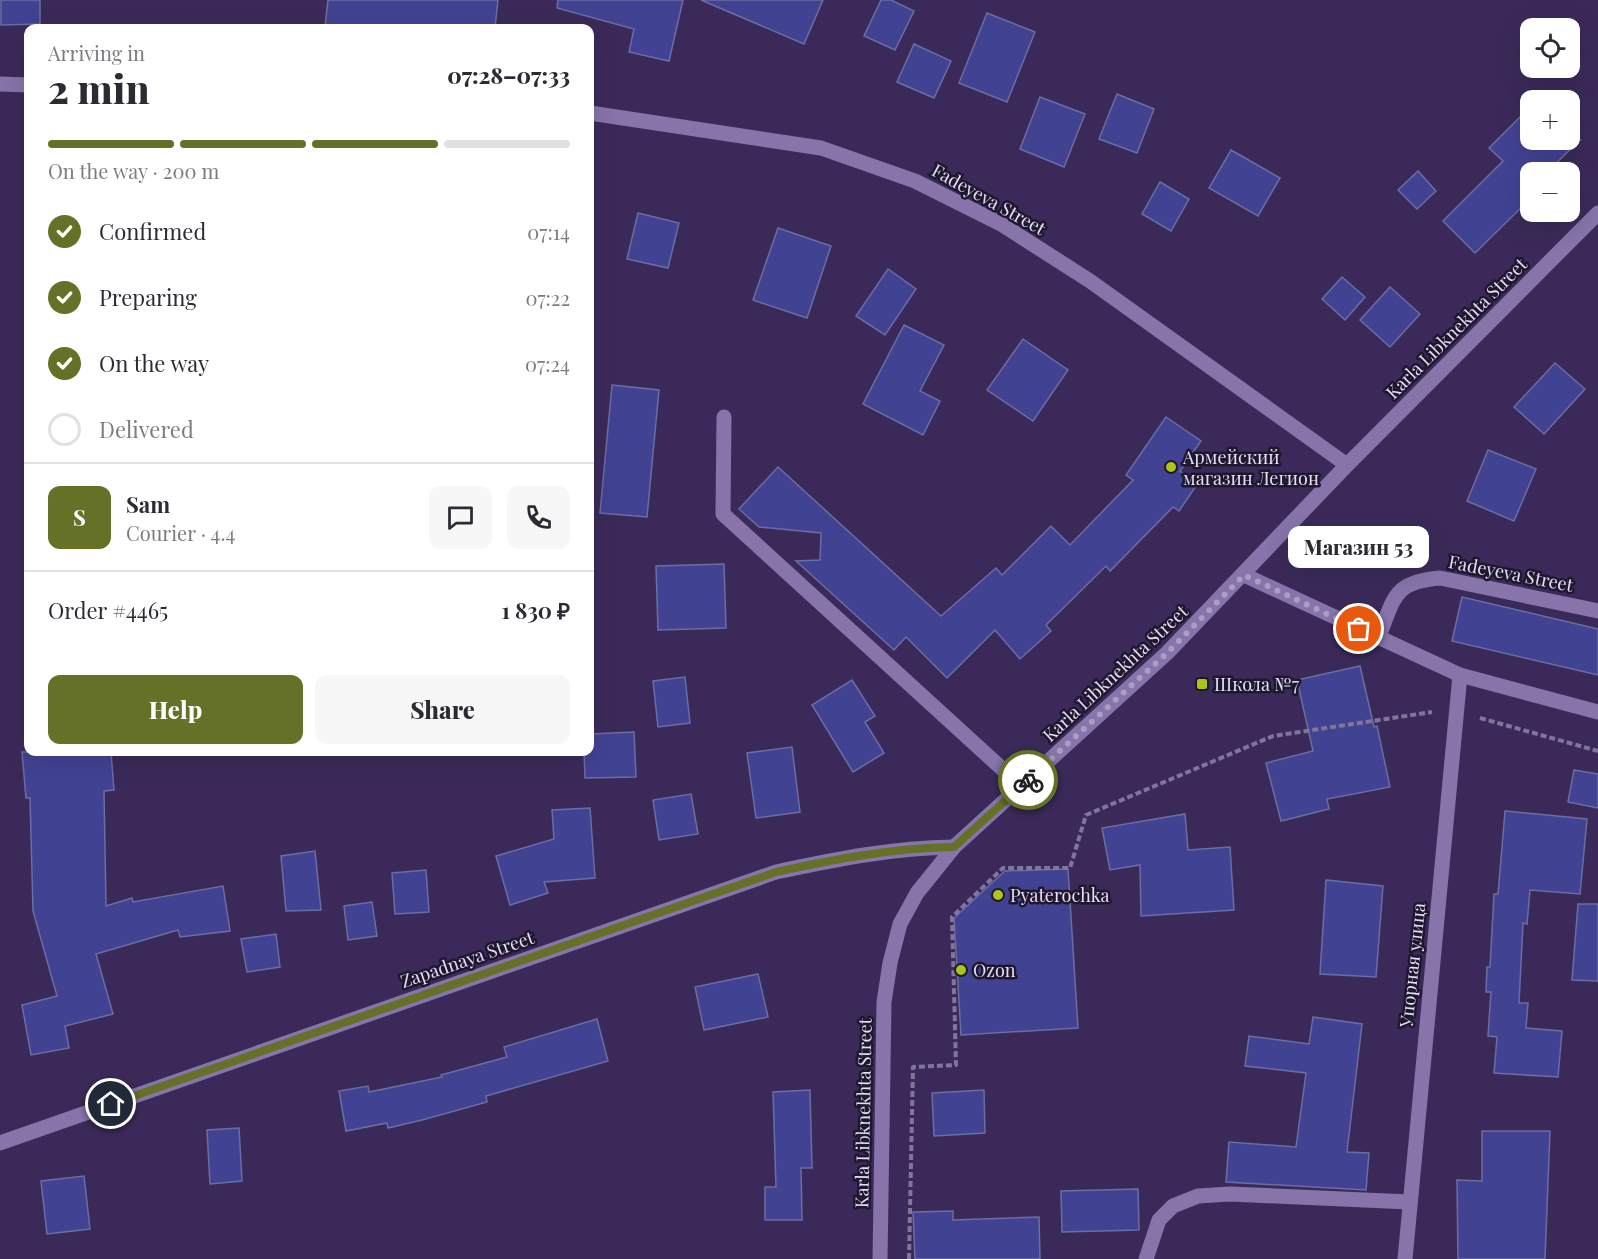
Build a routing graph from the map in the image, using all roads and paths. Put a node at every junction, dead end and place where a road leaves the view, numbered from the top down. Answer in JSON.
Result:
{"nodes":[{"id":1,"x":0,"y":84,"type":"edge"},
{"id":2,"x":24,"y":85,"type":"edge"},
{"id":3,"x":594,"y":114,"type":"edge"},
{"id":4,"x":1598,"y":213,"type":"edge"},
{"id":5,"x":724,"y":417,"type":"dead end"},
{"id":6,"x":1347,"y":465,"type":"junction"},
{"id":7,"x":1244,"y":575,"type":"junction"},
{"id":8,"x":1598,"y":610,"type":"edge"},
{"id":9,"x":1378,"y":638,"type":"junction"},
{"id":10,"x":1460,"y":675,"type":"junction"},
{"id":11,"x":1457,"y":712,"type":"junction"},
{"id":12,"x":1598,"y":712,"type":"edge"},
{"id":13,"x":1598,"y":751,"type":"edge"},
{"id":14,"x":1021,"y":786,"type":"junction"},
{"id":15,"x":954,"y":847,"type":"junction"},
{"id":16,"x":0,"y":1143,"type":"edge"},
{"id":17,"x":1409,"y":1202,"type":"junction"},
{"id":18,"x":880,"y":1259,"type":"edge"},
{"id":19,"x":909,"y":1259,"type":"edge"},
{"id":20,"x":1146,"y":1259,"type":"edge"},
{"id":21,"x":1405,"y":1259,"type":"edge"}],
"edges":[{"from":1,"to":2,"type":"main road"},
{"from":3,"to":6,"type":"main road","name":"Fadeyeva Street"},
{"from":4,"to":6,"type":"main road","name":"Karla Libknekhta Street"},
{"from":5,"to":14,"type":"main road"},
{"from":6,"to":7,"type":"main road","name":"Karla Libknekhta Street"},
{"from":7,"to":9,"type":"main road"},
{"from":7,"to":14,"type":"main road","name":"Karla Libknekhta Street"},
{"from":8,"to":9,"type":"main road","name":"Fadeyeva Street"},
{"from":9,"to":10,"type":"main road"},
{"from":10,"to":11,"type":"main road","name":"Упорная улица"},
{"from":10,"to":12,"type":"main road"},
{"from":11,"to":13,"type":"path"},
{"from":11,"to":17,"type":"main road","name":"Упорная улица"},
{"from":11,"to":19,"type":"path"},
{"from":14,"to":15,"type":"main road","name":"Karla Libknekhta Street"},
{"from":15,"to":16,"type":"main road","name":"Zapadnaya Street"},
{"from":15,"to":18,"type":"main road","name":"Karla Libknekhta Street"},
{"from":17,"to":20,"type":"main road"},
{"from":17,"to":21,"type":"main road","name":"Упорная улица"}]}
